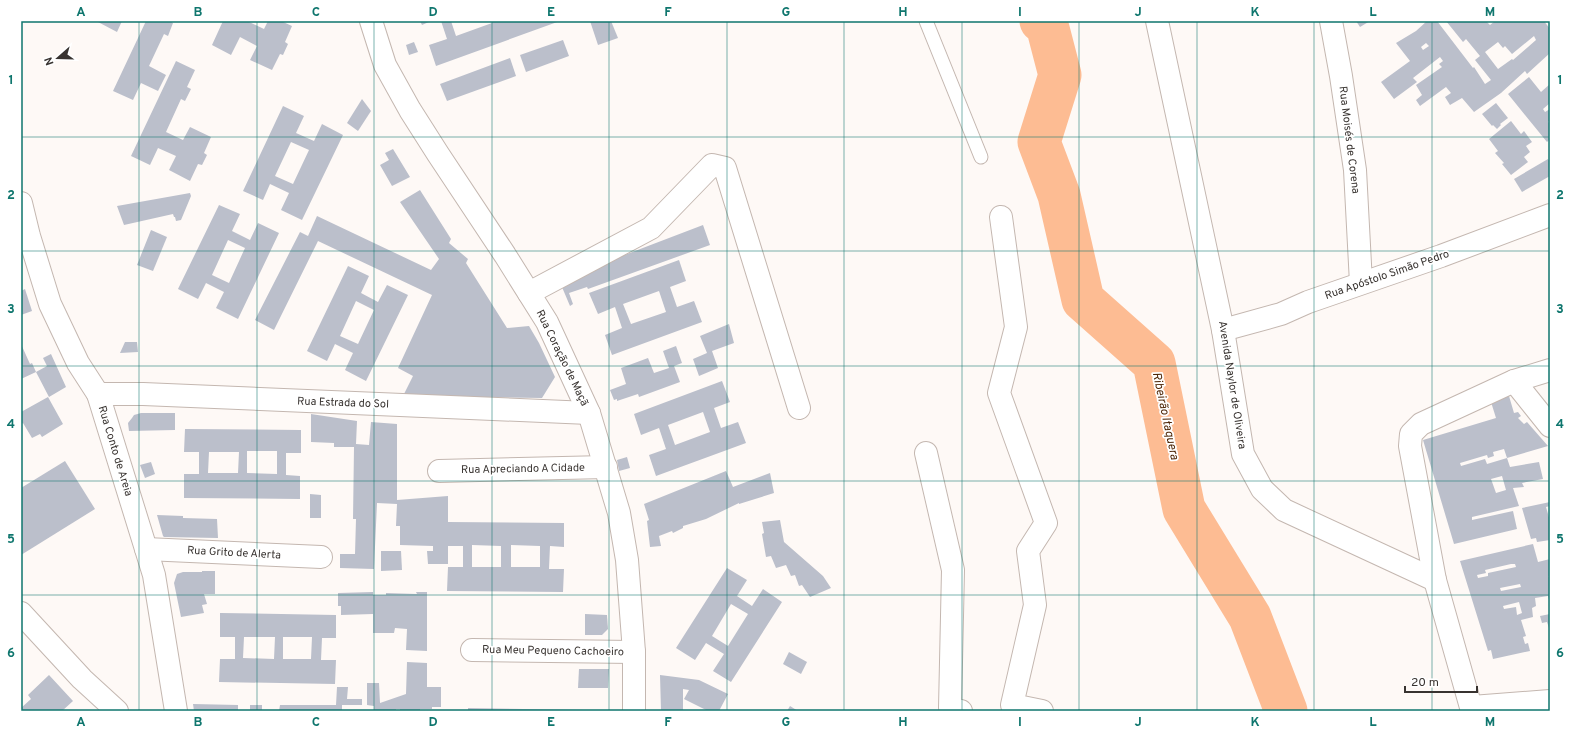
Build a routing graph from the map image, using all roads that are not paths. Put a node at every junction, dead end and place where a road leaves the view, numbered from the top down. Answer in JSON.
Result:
{"nodes":[{"id":1,"x":372,"y":21,"type":"edge"},
{"id":2,"x":926,"y":21,"type":"edge"},
{"id":3,"x":1157,"y":21,"type":"edge"},
{"id":4,"x":1331,"y":21,"type":"edge"},
{"id":5,"x":981,"y":157,"type":"dead end"},
{"id":6,"x":21,"y":203,"type":"edge"},
{"id":7,"x":1550,"y":215,"type":"edge"},
{"id":8,"x":1001,"y":217,"type":"dead end"},
{"id":9,"x":1361,"y":283,"type":"junction"},
{"id":10,"x":529,"y":293,"type":"junction"},
{"id":11,"x":1223,"y":330,"type":"junction"},
{"id":12,"x":1550,"y":370,"type":"edge"},
{"id":13,"x":1514,"y":381,"type":"junction"},
{"id":14,"x":98,"y":394,"type":"junction"},
{"id":15,"x":799,"y":408,"type":"dead end"},
{"id":16,"x":589,"y":413,"type":"junction"},
{"id":17,"x":1550,"y":426,"type":"edge"},
{"id":18,"x":926,"y":453,"type":"dead end"},
{"id":19,"x":606,"y":467,"type":"junction"},
{"id":20,"x":439,"y":471,"type":"dead end"},
{"id":21,"x":146,"y":549,"type":"junction"},
{"id":22,"x":321,"y":557,"type":"dead end"},
{"id":23,"x":1435,"y":580,"type":"junction"},
{"id":24,"x":21,"y":612,"type":"edge"},
{"id":25,"x":472,"y":650,"type":"dead end"},
{"id":26,"x":634,"y":652,"type":"junction"},
{"id":27,"x":1550,"y":701,"type":"edge"},
{"id":28,"x":1005,"y":708,"type":"edge"},
{"id":29,"x":1472,"y":709,"type":"edge"},
{"id":30,"x":117,"y":711,"type":"edge"},
{"id":31,"x":176,"y":711,"type":"edge"},
{"id":32,"x":634,"y":711,"type":"edge"},
{"id":33,"x":961,"y":711,"type":"edge"},
{"id":34,"x":1042,"y":711,"type":"edge"}],
"edges":[{"from":1,"to":10,"type":"street","name":"Rua Coração de Maçã"},
{"from":2,"to":5,"type":"lane"},
{"from":3,"to":11,"type":"street","name":"Avenida Naylor de Oliveira"},
{"from":4,"to":9,"type":"street","name":"Rua Moisés de Corena"},
{"from":6,"to":14,"type":"street","name":"Rua Conto de Areia"},
{"from":7,"to":9,"type":"street","name":"Rua Apóstolo Simão Pedro"},
{"from":8,"to":28,"type":"street"},
{"from":9,"to":11,"type":"street","name":"Rua Apóstolo Simão Pedro"},
{"from":10,"to":15,"type":"street"},
{"from":10,"to":16,"type":"street","name":"Rua Coração de Maçã"},
{"from":11,"to":23,"type":"street","name":"Avenida Naylor de Oliveira"},
{"from":12,"to":13,"type":"street"},
{"from":13,"to":17,"type":"street"},
{"from":13,"to":23,"type":"street"},
{"from":14,"to":16,"type":"street","name":"Rua Estrada do Sol"},
{"from":14,"to":21,"type":"street","name":"Rua Conto de Areia"},
{"from":16,"to":19,"type":"street","name":"Rua Coração de Maçã"},
{"from":18,"to":33,"type":"street"},
{"from":19,"to":20,"type":"street","name":"Rua Apreciando A Cidade"},
{"from":19,"to":26,"type":"street","name":"Rua Coração de Maçã"},
{"from":21,"to":22,"type":"street","name":"Rua Grito de Alerta"},
{"from":21,"to":31,"type":"street","name":"Rua Conto de Areia"},
{"from":23,"to":29,"type":"street"},
{"from":24,"to":30,"type":"street"},
{"from":25,"to":26,"type":"street","name":"Rua Meu Pequeno Cachoeiro"},
{"from":26,"to":32,"type":"street","name":"Rua Coração de Maçã"},
{"from":27,"to":29,"type":"street"},
{"from":28,"to":34,"type":"street"}]}
